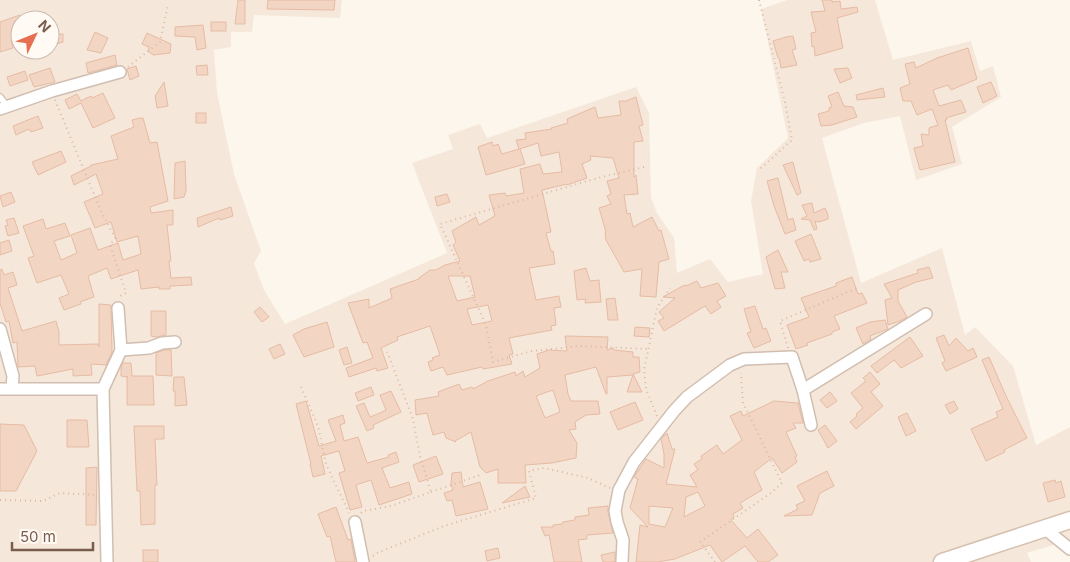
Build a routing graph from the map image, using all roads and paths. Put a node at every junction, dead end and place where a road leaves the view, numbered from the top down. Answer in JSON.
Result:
{"nodes":[{"id":1,"x":759,"y":0,"type":"edge"},
{"id":2,"x":168,"y":5,"type":"dead end"},
{"id":3,"x":120,"y":72,"type":"joint"},
{"id":4,"x":52,"y":91,"type":"junction"},
{"id":5,"x":0,"y":97,"type":"edge"},
{"id":6,"x":4,"y":108,"type":"edge"},
{"id":7,"x":644,"y":167,"type":"dead end"},
{"id":8,"x":760,"y":169,"type":"dead end"},
{"id":9,"x":670,"y":288,"type":"dead end"},
{"id":10,"x":857,"y":288,"type":"dead end"},
{"id":11,"x":118,"y":308,"type":"joint"},
{"id":12,"x":926,"y":314,"type":"dead end"},
{"id":13,"x":0,"y":328,"type":"edge"},
{"id":14,"x":175,"y":342,"type":"dead end"},
{"id":15,"x":386,"y":349,"type":"dead end"},
{"id":16,"x":649,"y":349,"type":"junction"},
{"id":17,"x":121,"y":350,"type":"junction"},
{"id":18,"x":791,"y":357,"type":"junction"},
{"id":19,"x":740,"y":361,"type":"junction"},
{"id":20,"x":302,"y":387,"type":"dead end"},
{"id":21,"x":6,"y":389,"type":"edge"},
{"id":22,"x":103,"y":390,"type":"junction"},
{"id":23,"x":803,"y":390,"type":"junction"},
{"id":24,"x":811,"y":425,"type":"dead end"},
{"id":25,"x":663,"y":427,"type":"junction"},
{"id":26,"x":480,"y":475,"type":"dead end"},
{"id":27,"x":619,"y":490,"type":"junction"},
{"id":28,"x":431,"y":492,"type":"junction"},
{"id":29,"x":105,"y":495,"type":"junction"},
{"id":30,"x":0,"y":500,"type":"edge"},
{"id":31,"x":1070,"y":520,"type":"edge"},
{"id":32,"x":355,"y":522,"type":"junction"},
{"id":33,"x":1044,"y":528,"type":"junction"},
{"id":34,"x":1070,"y":549,"type":"edge"},
{"id":35,"x":367,"y":560,"type":"edge"},
{"id":36,"x":107,"y":562,"type":"edge"},
{"id":37,"x":622,"y":562,"type":"edge"},
{"id":38,"x":716,"y":562,"type":"edge"},
{"id":39,"x":942,"y":562,"type":"edge"}],
"edges":[{"from":1,"to":8,"type":"path"},
{"from":2,"to":3,"type":"path"},
{"from":3,"to":4,"type":"street"},
{"from":4,"to":6,"type":"street"},
{"from":4,"to":11,"type":"path"},
{"from":5,"to":6,"type":"lane"},
{"from":7,"to":16,"type":"path"},
{"from":9,"to":16,"type":"path"},
{"from":10,"to":18,"type":"path"},
{"from":11,"to":17,"type":"street"},
{"from":12,"to":23,"type":"street"},
{"from":13,"to":21,"type":"street"},
{"from":14,"to":17,"type":"street"},
{"from":15,"to":28,"type":"path"},
{"from":16,"to":25,"type":"path"},
{"from":17,"to":22,"type":"street"},
{"from":18,"to":19,"type":"street"},
{"from":18,"to":23,"type":"street"},
{"from":19,"to":25,"type":"street"},
{"from":19,"to":38,"type":"path"},
{"from":20,"to":32,"type":"path"},
{"from":21,"to":22,"type":"street"},
{"from":22,"to":29,"type":"street"},
{"from":23,"to":24,"type":"street"},
{"from":25,"to":27,"type":"street"},
{"from":26,"to":28,"type":"path"},
{"from":27,"to":35,"type":"path"},
{"from":27,"to":37,"type":"street"},
{"from":28,"to":32,"type":"path"},
{"from":29,"to":30,"type":"path"},
{"from":29,"to":36,"type":"street"},
{"from":31,"to":33,"type":"main road"},
{"from":32,"to":35,"type":"street"},
{"from":33,"to":34,"type":"street"},
{"from":33,"to":39,"type":"main road"}]}
